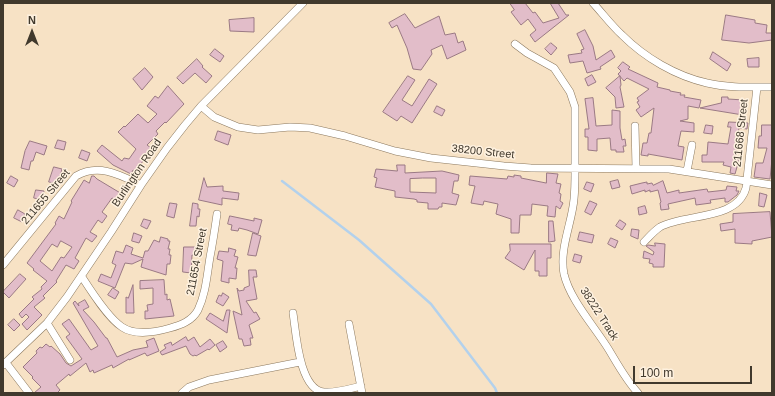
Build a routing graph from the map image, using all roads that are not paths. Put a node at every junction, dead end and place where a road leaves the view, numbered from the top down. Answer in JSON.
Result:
{"nodes":[{"id":1,"x":303,"y":3,"type":"edge"},
{"id":2,"x":593,"y":3,"type":"edge"},
{"id":3,"x":515,"y":44,"type":"dead end"},
{"id":4,"x":757,"y":87,"type":"junction"},
{"id":5,"x":772,"y":87,"type":"edge"},
{"id":6,"x":201,"y":106,"type":"junction"},
{"id":7,"x":635,"y":126,"type":"dead end"},
{"id":8,"x":692,"y":145,"type":"dead end"},
{"id":9,"x":575,"y":168,"type":"junction"},
{"id":10,"x":636,"y":168,"type":"junction"},
{"id":11,"x":687,"y":171,"type":"junction"},
{"id":12,"x":747,"y":181,"type":"junction"},
{"id":13,"x":141,"y":185,"type":"junction"},
{"id":14,"x":772,"y":185,"type":"edge"},
{"id":15,"x":217,"y":214,"type":"dead end"},
{"id":16,"x":644,"y":242,"type":"dead end"},
{"id":17,"x":3,"y":265,"type":"edge"},
{"id":18,"x":82,"y":277,"type":"junction"},
{"id":19,"x":293,"y":313,"type":"dead end"},
{"id":20,"x":46,"y":323,"type":"junction"},
{"id":21,"x":349,"y":324,"type":"dead end"},
{"id":22,"x":70,"y":360,"type":"dead end"},
{"id":23,"x":300,"y":362,"type":"junction"},
{"id":24,"x":4,"y":364,"type":"edge"},
{"id":25,"x":362,"y":390,"type":"edge"},
{"id":26,"x":29,"y":393,"type":"edge"},
{"id":27,"x":182,"y":393,"type":"edge"},
{"id":28,"x":638,"y":393,"type":"edge"}],
"edges":[{"from":1,"to":6,"type":"street","name":"Burlington Road"},
{"from":2,"to":4,"type":"street"},
{"from":3,"to":9,"type":"street","name":"38222 Track"},
{"from":4,"to":5,"type":"street"},
{"from":4,"to":12,"type":"street","name":"211668 Street"},
{"from":6,"to":9,"type":"street","name":"38200 Street"},
{"from":6,"to":13,"type":"street","name":"Burlington Road"},
{"from":7,"to":10,"type":"street"},
{"from":8,"to":11,"type":"street"},
{"from":9,"to":10,"type":"street","name":"38200 Street"},
{"from":9,"to":28,"type":"street","name":"38222 Track"},
{"from":10,"to":11,"type":"street","name":"38200 Street"},
{"from":11,"to":12,"type":"street","name":"38200 Street"},
{"from":12,"to":14,"type":"street","name":"38200 Street"},
{"from":12,"to":16,"type":"street","name":"211668 Street"},
{"from":13,"to":17,"type":"street","name":"211655 Street"},
{"from":13,"to":18,"type":"street","name":"Burlington Road"},
{"from":15,"to":18,"type":"street","name":"211654 Street"},
{"from":18,"to":20,"type":"street","name":"Burlington Road"},
{"from":19,"to":23,"type":"street"},
{"from":20,"to":22,"type":"street"},
{"from":20,"to":24,"type":"street","name":"Burlington Road"},
{"from":21,"to":25,"type":"street"},
{"from":23,"to":25,"type":"street"},
{"from":23,"to":27,"type":"street"},
{"from":24,"to":26,"type":"street"}]}
